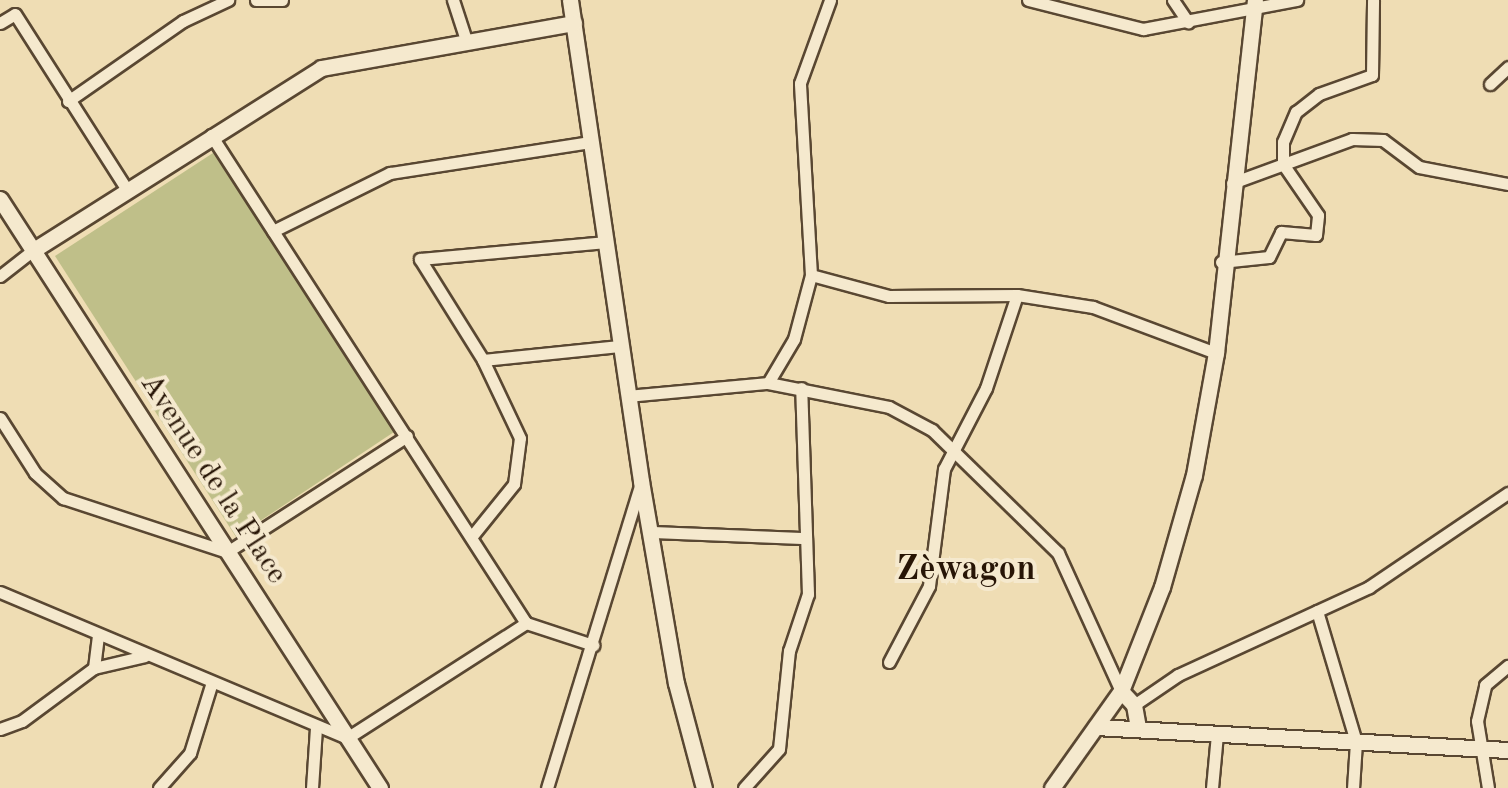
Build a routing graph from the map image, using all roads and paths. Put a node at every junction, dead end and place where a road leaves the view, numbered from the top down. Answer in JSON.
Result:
{"nodes":[{"id":1,"x":228,"y":0,"type":"edge"},
{"id":2,"x":256,"y":0,"type":"edge"},
{"id":3,"x":282,"y":0,"type":"edge"},
{"id":4,"x":453,"y":0,"type":"edge"},
{"id":5,"x":570,"y":0,"type":"edge"},
{"id":6,"x":830,"y":0,"type":"edge"},
{"id":7,"x":1028,"y":0,"type":"edge"},
{"id":8,"x":1173,"y":0,"type":"edge"},
{"id":9,"x":1296,"y":0,"type":"edge"},
{"id":10,"x":1373,"y":0,"type":"edge"},
{"id":11,"x":1254,"y":5,"type":"edge"},
{"id":12,"x":1188,"y":22,"type":"junction"},
{"id":13,"x":0,"y":24,"type":"edge"},
{"id":14,"x":574,"y":24,"type":"junction"},
{"id":15,"x":466,"y":40,"type":"junction"},
{"id":16,"x":1508,"y":67,"type":"edge"},
{"id":17,"x":1490,"y":84,"type":"dead end"},
{"id":18,"x":68,"y":101,"type":"junction"},
{"id":19,"x":211,"y":135,"type":"junction"},
{"id":20,"x":590,"y":142,"type":"junction"},
{"id":21,"x":1283,"y":164,"type":"junction"},
{"id":22,"x":1232,"y":183,"type":"junction"},
{"id":23,"x":1508,"y":184,"type":"edge"},
{"id":24,"x":127,"y":190,"type":"junction"},
{"id":25,"x":0,"y":199,"type":"edge"},
{"id":26,"x":273,"y":231,"type":"junction"},
{"id":27,"x":606,"y":242,"type":"junction"},
{"id":28,"x":32,"y":251,"type":"junction"},
{"id":29,"x":1221,"y":262,"type":"junction"},
{"id":30,"x":0,"y":276,"type":"edge"},
{"id":31,"x":811,"y":276,"type":"junction"},
{"id":32,"x":1016,"y":295,"type":"junction"},
{"id":33,"x":619,"y":346,"type":"junction"},
{"id":34,"x":1216,"y":353,"type":"junction"},
{"id":35,"x":483,"y":360,"type":"junction"},
{"id":36,"x":768,"y":383,"type":"junction"},
{"id":37,"x":802,"y":388,"type":"junction"},
{"id":38,"x":627,"y":396,"type":"junction"},
{"id":39,"x":0,"y":418,"type":"edge"},
{"id":40,"x":408,"y":436,"type":"junction"},
{"id":41,"x":958,"y":450,"type":"junction"},
{"id":42,"x":641,"y":481,"type":"junction"},
{"id":43,"x":1508,"y":494,"type":"edge"},
{"id":44,"x":652,"y":532,"type":"junction"},
{"id":45,"x":472,"y":536,"type":"junction"},
{"id":46,"x":802,"y":538,"type":"junction"},
{"id":47,"x":227,"y":552,"type":"junction"},
{"id":48,"x":0,"y":592,"type":"edge"},
{"id":49,"x":1317,"y":612,"type":"junction"},
{"id":50,"x":526,"y":623,"type":"junction"},
{"id":51,"x":98,"y":634,"type":"junction"},
{"id":52,"x":593,"y":646,"type":"junction"},
{"id":53,"x":150,"y":656,"type":"junction"},
{"id":54,"x":888,"y":662,"type":"dead end"},
{"id":55,"x":1508,"y":666,"type":"edge"},
{"id":56,"x":94,"y":668,"type":"junction"},
{"id":57,"x":212,"y":682,"type":"junction"},
{"id":58,"x":1121,"y":692,"type":"junction"},
{"id":59,"x":1134,"y":705,"type":"junction"},
{"id":60,"x":316,"y":727,"type":"junction"},
{"id":61,"x":1096,"y":727,"type":"junction"},
{"id":62,"x":1138,"y":728,"type":"junction"},
{"id":63,"x":0,"y":729,"type":"edge"},
{"id":64,"x":1217,"y":734,"type":"junction"},
{"id":65,"x":348,"y":738,"type":"junction"},
{"id":66,"x":1356,"y":742,"type":"junction"},
{"id":67,"x":1478,"y":749,"type":"junction"},
{"id":68,"x":1508,"y":750,"type":"edge"},
{"id":69,"x":159,"y":788,"type":"edge"},
{"id":70,"x":312,"y":788,"type":"edge"},
{"id":71,"x":380,"y":788,"type":"edge"},
{"id":72,"x":547,"y":788,"type":"edge"},
{"id":73,"x":704,"y":788,"type":"edge"},
{"id":74,"x":744,"y":788,"type":"edge"},
{"id":75,"x":1052,"y":788,"type":"edge"},
{"id":76,"x":1212,"y":788,"type":"edge"},
{"id":77,"x":1353,"y":788,"type":"edge"},
{"id":78,"x":1488,"y":788,"type":"edge"}],
"edges":[{"from":1,"to":18,"type":"street"},
{"from":2,"to":3,"type":"street"},
{"from":4,"to":15,"type":"street"},
{"from":5,"to":14,"type":"street"},
{"from":6,"to":31,"type":"street"},
{"from":7,"to":12,"type":"street"},
{"from":8,"to":12,"type":"street"},
{"from":9,"to":11,"type":"street"},
{"from":10,"to":21,"type":"street"},
{"from":11,"to":12,"type":"street"},
{"from":11,"to":22,"type":"street"},
{"from":13,"to":18,"type":"street"},
{"from":14,"to":15,"type":"street"},
{"from":14,"to":20,"type":"street"},
{"from":15,"to":19,"type":"street"},
{"from":16,"to":17,"type":"street"},
{"from":18,"to":24,"type":"street"},
{"from":19,"to":24,"type":"street"},
{"from":19,"to":26,"type":"street"},
{"from":20,"to":26,"type":"street"},
{"from":20,"to":27,"type":"street"},
{"from":21,"to":22,"type":"street"},
{"from":21,"to":23,"type":"street"},
{"from":21,"to":29,"type":"street"},
{"from":22,"to":29,"type":"street"},
{"from":24,"to":28,"type":"street"},
{"from":25,"to":28,"type":"street","name":"Avenue de la Place"},
{"from":26,"to":40,"type":"street"},
{"from":27,"to":33,"type":"street"},
{"from":27,"to":35,"type":"street"},
{"from":28,"to":30,"type":"street"},
{"from":28,"to":47,"type":"street","name":"Avenue de la Place"},
{"from":29,"to":34,"type":"street"},
{"from":31,"to":32,"type":"street"},
{"from":31,"to":36,"type":"street"},
{"from":32,"to":34,"type":"street"},
{"from":32,"to":41,"type":"street"},
{"from":33,"to":35,"type":"street"},
{"from":33,"to":38,"type":"street"},
{"from":34,"to":58,"type":"street"},
{"from":35,"to":45,"type":"street"},
{"from":36,"to":37,"type":"street"},
{"from":36,"to":38,"type":"street"},
{"from":37,"to":41,"type":"street"},
{"from":37,"to":46,"type":"street"},
{"from":38,"to":42,"type":"street"},
{"from":39,"to":47,"type":"street"},
{"from":40,"to":45,"type":"street"},
{"from":40,"to":47,"type":"street"},
{"from":41,"to":54,"type":"street"},
{"from":41,"to":58,"type":"street"},
{"from":42,"to":44,"type":"street"},
{"from":42,"to":52,"type":"street"},
{"from":43,"to":49,"type":"street"},
{"from":44,"to":46,"type":"street"},
{"from":44,"to":73,"type":"street"},
{"from":45,"to":50,"type":"street"},
{"from":46,"to":74,"type":"street"},
{"from":47,"to":65,"type":"street","name":"Avenue de la Place"},
{"from":48,"to":51,"type":"street"},
{"from":49,"to":59,"type":"street"},
{"from":49,"to":66,"type":"street"},
{"from":50,"to":52,"type":"street"},
{"from":50,"to":65,"type":"street"},
{"from":51,"to":53,"type":"street"},
{"from":51,"to":56,"type":"street"},
{"from":52,"to":72,"type":"street"},
{"from":53,"to":56,"type":"street"},
{"from":53,"to":57,"type":"street"},
{"from":55,"to":67,"type":"street"},
{"from":56,"to":63,"type":"street"},
{"from":57,"to":60,"type":"street"},
{"from":57,"to":69,"type":"street"},
{"from":58,"to":59,"type":"street"},
{"from":58,"to":61,"type":"street"},
{"from":59,"to":62,"type":"street"},
{"from":60,"to":65,"type":"street"},
{"from":60,"to":70,"type":"street"},
{"from":61,"to":62,"type":"street"},
{"from":61,"to":75,"type":"street"},
{"from":62,"to":64,"type":"street"},
{"from":64,"to":66,"type":"street"},
{"from":64,"to":76,"type":"street"},
{"from":65,"to":71,"type":"street","name":"Avenue de la Place"},
{"from":66,"to":67,"type":"street"},
{"from":66,"to":77,"type":"street"},
{"from":67,"to":68,"type":"street"},
{"from":67,"to":78,"type":"street"}]}
